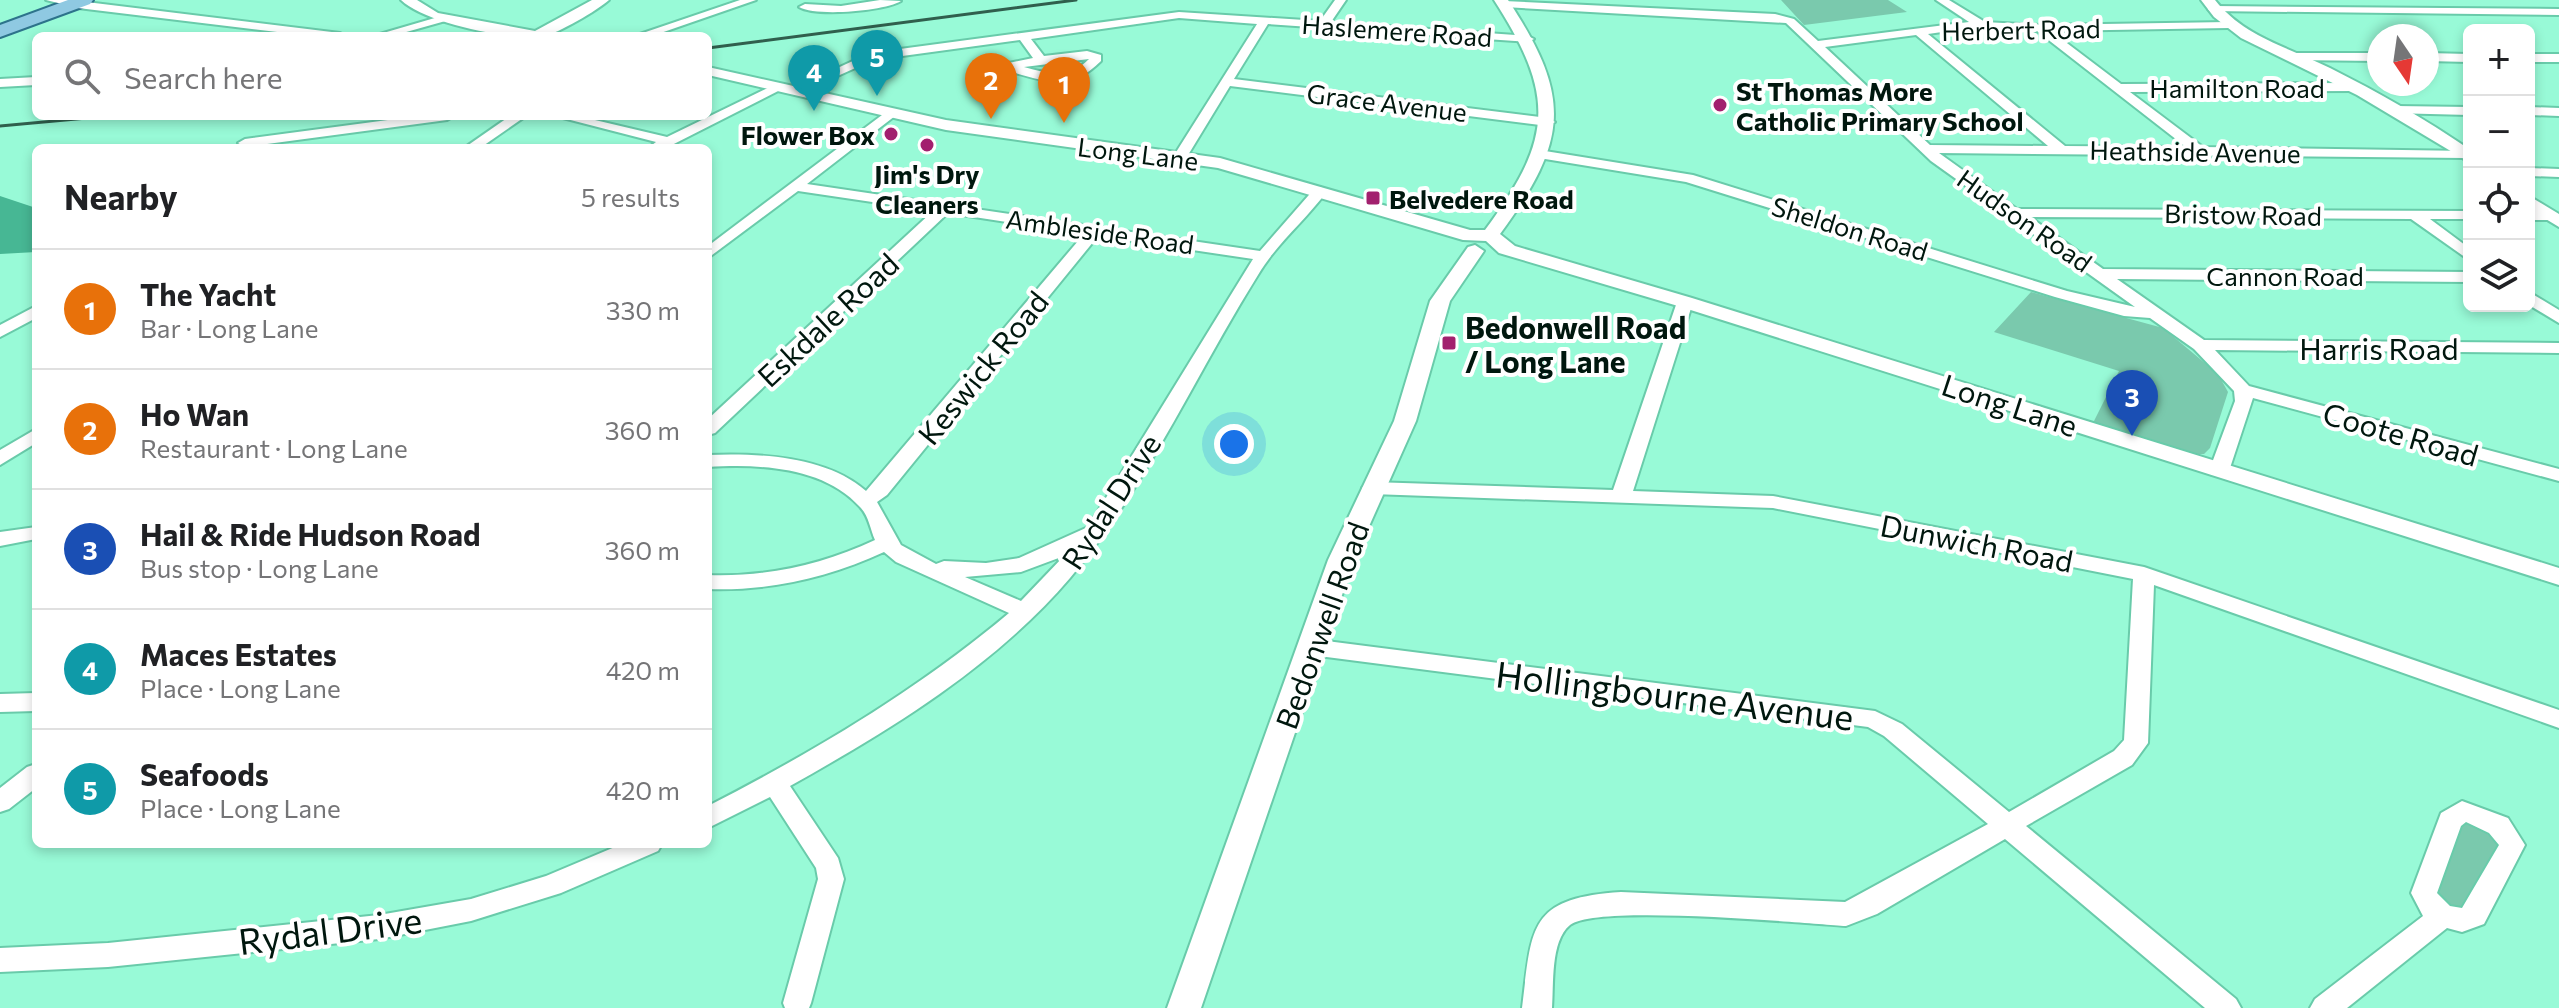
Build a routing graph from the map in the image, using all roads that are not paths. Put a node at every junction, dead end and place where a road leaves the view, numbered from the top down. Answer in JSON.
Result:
{"nodes":[{"id":1,"x":408,"y":0,"type":"edge"},
{"id":2,"x":602,"y":0,"type":"edge"},
{"id":3,"x":751,"y":0,"type":"edge"},
{"id":4,"x":1341,"y":0,"type":"edge"},
{"id":5,"x":1728,"y":0,"type":"edge"},
{"id":6,"x":1941,"y":0,"type":"edge"},
{"id":7,"x":2514,"y":0,"type":"edge"},
{"id":8,"x":899,"y":2,"type":"edge"},
{"id":9,"x":1503,"y":2,"type":"edge"},
{"id":10,"x":72,"y":3,"type":"edge"},
{"id":11,"x":2211,"y":5,"type":"edge"},
{"id":12,"x":805,"y":7,"type":"dead end"},
{"id":13,"x":2536,"y":12,"type":"junction"},
{"id":14,"x":2559,"y":12,"type":"edge"},
{"id":15,"x":1737,"y":16,"type":"junction"},
{"id":16,"x":445,"y":18,"type":"junction"},
{"id":17,"x":1264,"y":21,"type":"junction"},
{"id":18,"x":1323,"y":25,"type":"junction"},
{"id":19,"x":1982,"y":25,"type":"junction"},
{"id":20,"x":2228,"y":25,"type":"junction"},
{"id":21,"x":2040,"y":28,"type":"junction"},
{"id":22,"x":0,"y":31,"type":"edge"},
{"id":23,"x":308,"y":32,"type":"edge"},
{"id":24,"x":394,"y":32,"type":"edge"},
{"id":25,"x":517,"y":32,"type":"edge"},
{"id":26,"x":544,"y":32,"type":"edge"},
{"id":27,"x":652,"y":32,"type":"edge"},
{"id":28,"x":1919,"y":32,"type":"junction"},
{"id":29,"x":1023,"y":36,"type":"junction"},
{"id":30,"x":1528,"y":39,"type":"junction"},
{"id":31,"x":1815,"y":45,"type":"junction"},
{"id":32,"x":2294,"y":57,"type":"junction"},
{"id":33,"x":2367,"y":57,"type":"edge"},
{"id":34,"x":2439,"y":57,"type":"edge"},
{"id":35,"x":2463,"y":58,"type":"edge"},
{"id":36,"x":2535,"y":58,"type":"edge"},
{"id":37,"x":2559,"y":58,"type":"edge"},
{"id":38,"x":1041,"y":60,"type":"junction"},
{"id":39,"x":712,"y":72,"type":"edge"},
{"id":40,"x":32,"y":81,"type":"edge"},
{"id":41,"x":1227,"y":82,"type":"junction"},
{"id":42,"x":0,"y":83,"type":"edge"},
{"id":43,"x":2354,"y":87,"type":"junction"},
{"id":44,"x":788,"y":88,"type":"junction"},
{"id":45,"x":2120,"y":88,"type":"junction"},
{"id":46,"x":2396,"y":110,"type":"junction"},
{"id":47,"x":2463,"y":111,"type":"edge"},
{"id":48,"x":2535,"y":111,"type":"edge"},
{"id":49,"x":2559,"y":112,"type":"edge"},
{"id":50,"x":890,"y":113,"type":"junction"},
{"id":51,"x":417,"y":120,"type":"edge"},
{"id":52,"x":513,"y":120,"type":"edge"},
{"id":53,"x":576,"y":120,"type":"edge"},
{"id":54,"x":1548,"y":122,"type":"junction"},
{"id":55,"x":342,"y":130,"type":"junction"},
{"id":56,"x":245,"y":143,"type":"dead end"},
{"id":57,"x":322,"y":144,"type":"edge"},
{"id":58,"x":477,"y":144,"type":"edge"},
{"id":59,"x":658,"y":144,"type":"edge"},
{"id":60,"x":663,"y":144,"type":"edge"},
{"id":61,"x":1925,"y":149,"type":"junction"},
{"id":62,"x":2061,"y":150,"type":"junction"},
{"id":63,"x":2199,"y":151,"type":"junction"},
{"id":64,"x":2463,"y":152,"type":"edge"},
{"id":65,"x":1539,"y":154,"type":"junction"},
{"id":66,"x":2463,"y":155,"type":"edge"},
{"id":67,"x":1180,"y":157,"type":"junction"},
{"id":68,"x":2535,"y":172,"type":"edge"},
{"id":69,"x":2559,"y":173,"type":"edge"},
{"id":70,"x":794,"y":186,"type":"junction"},
{"id":71,"x":1320,"y":191,"type":"junction"},
{"id":72,"x":2535,"y":205,"type":"edge"},
{"id":73,"x":945,"y":208,"type":"junction"},
{"id":74,"x":2016,"y":213,"type":"junction"},
{"id":75,"x":2415,"y":215,"type":"junction"},
{"id":76,"x":2463,"y":215,"type":"edge"},
{"id":77,"x":2554,"y":219,"type":"edge"},
{"id":78,"x":1094,"y":231,"type":"junction"},
{"id":79,"x":1478,"y":241,"type":"junction"},
{"id":80,"x":712,"y":250,"type":"edge"},
{"id":81,"x":2463,"y":251,"type":"edge"},
{"id":82,"x":1263,"y":256,"type":"junction"},
{"id":83,"x":2102,"y":274,"type":"junction"},
{"id":84,"x":2463,"y":277,"type":"edge"},
{"id":85,"x":2535,"y":301,"type":"edge"},
{"id":86,"x":1685,"y":302,"type":"junction"},
{"id":87,"x":32,"y":313,"type":"edge"},
{"id":88,"x":2157,"y":313,"type":"junction"},
{"id":89,"x":2559,"y":318,"type":"edge"},
{"id":90,"x":0,"y":332,"type":"edge"},
{"id":91,"x":2200,"y":345,"type":"junction"},
{"id":92,"x":2559,"y":348,"type":"edge"},
{"id":93,"x":2243,"y":390,"type":"junction"},
{"id":94,"x":712,"y":425,"type":"edge"},
{"id":95,"x":32,"y":438,"type":"edge"},
{"id":96,"x":0,"y":459,"type":"edge"},
{"id":97,"x":712,"y":461,"type":"edge"},
{"id":98,"x":2219,"y":471,"type":"junction"},
{"id":99,"x":2559,"y":475,"type":"edge"},
{"id":100,"x":1372,"y":488,"type":"junction"},
{"id":101,"x":1621,"y":496,"type":"junction"},
{"id":102,"x":866,"y":500,"type":"junction"},
{"id":103,"x":1098,"y":529,"type":"junction"},
{"id":104,"x":32,"y":534,"type":"edge"},
{"id":105,"x":0,"y":539,"type":"edge"},
{"id":106,"x":885,"y":544,"type":"junction"},
{"id":107,"x":928,"y":566,"type":"junction"},
{"id":108,"x":2144,"y":574,"type":"junction"},
{"id":109,"x":2559,"y":577,"type":"edge"},
{"id":110,"x":712,"y":582,"type":"edge"},
{"id":111,"x":1025,"y":612,"type":"junction"},
{"id":112,"x":1311,"y":647,"type":"junction"},
{"id":113,"x":32,"y":702,"type":"edge"},
{"id":114,"x":0,"y":703,"type":"edge"},
{"id":115,"x":2559,"y":719,"type":"edge"},
{"id":116,"x":32,"y":777,"type":"edge"},
{"id":117,"x":775,"y":784,"type":"junction"},
{"id":118,"x":0,"y":802,"type":"edge"},
{"id":119,"x":712,"y":816,"type":"edge"},
{"id":120,"x":2007,"y":826,"type":"junction"},
{"id":121,"x":640,"y":848,"type":"edge"},
{"id":122,"x":2443,"y":916,"type":"dead end"},
{"id":123,"x":0,"y":960,"type":"edge"},
{"id":124,"x":797,"y":1003,"type":"dead end"},
{"id":125,"x":1184,"y":1008,"type":"edge"},
{"id":126,"x":1537,"y":1008,"type":"edge"},
{"id":127,"x":2226,"y":1008,"type":"edge"},
{"id":128,"x":2325,"y":1008,"type":"edge"}],
"edges":[{"from":1,"to":16,"type":"street"},
{"from":2,"to":26,"type":"street"},
{"from":3,"to":27,"type":"street"},
{"from":4,"to":18,"type":"street"},
{"from":5,"to":15,"type":"street"},
{"from":6,"to":19,"type":"street"},
{"from":7,"to":13,"type":"street"},
{"from":8,"to":12,"type":"street"},
{"from":9,"to":15,"type":"street","name":"Hudson Road"},
{"from":9,"to":30,"type":"street"},
{"from":10,"to":22,"type":"main road"},
{"from":10,"to":23,"type":"street"},
{"from":11,"to":13,"type":"street"},
{"from":11,"to":20,"type":"street"},
{"from":13,"to":14,"type":"street"},
{"from":15,"to":31,"type":"street","name":"Hudson Road"},
{"from":16,"to":24,"type":"street"},
{"from":16,"to":25,"type":"street"},
{"from":17,"to":18,"type":"street","name":"Haslemere Road"},
{"from":17,"to":29,"type":"street","name":"Haslemere Road"},
{"from":17,"to":41,"type":"street"},
{"from":18,"to":30,"type":"street","name":"Haslemere Road"},
{"from":19,"to":21,"type":"street","name":"Herbert Road"},
{"from":19,"to":28,"type":"street","name":"Herbert Road"},
{"from":20,"to":21,"type":"street","name":"Herbert Road"},
{"from":20,"to":32,"type":"street"},
{"from":21,"to":45,"type":"street"},
{"from":28,"to":31,"type":"street","name":"Herbert Road"},
{"from":28,"to":62,"type":"street"},
{"from":29,"to":38,"type":"street"},
{"from":29,"to":44,"type":"street","name":"Haslemere Road"},
{"from":30,"to":54,"type":"street"},
{"from":31,"to":61,"type":"street","name":"Hudson Road"},
{"from":32,"to":33,"type":"street"},
{"from":32,"to":43,"type":"street"},
{"from":34,"to":35,"type":"street"},
{"from":36,"to":37,"type":"street"},
{"from":38,"to":38,"type":"street"},
{"from":39,"to":44,"type":"street","name":"Long Lane"},
{"from":40,"to":42,"type":"street"},
{"from":41,"to":54,"type":"street","name":"Grace Avenue"},
{"from":41,"to":67,"type":"street"},
{"from":43,"to":45,"type":"street","name":"Hamilton Road"},
{"from":43,"to":46,"type":"street"},
{"from":44,"to":50,"type":"street","name":"Long Lane"},
{"from":44,"to":60,"type":"street","name":"Haslemere Road"},
{"from":45,"to":63,"type":"street"},
{"from":46,"to":47,"type":"street"},
{"from":46,"to":64,"type":"street"},
{"from":48,"to":49,"type":"street"},
{"from":50,"to":67,"type":"street","name":"Long Lane"},
{"from":50,"to":70,"type":"street"},
{"from":51,"to":55,"type":"street"},
{"from":52,"to":58,"type":"street"},
{"from":53,"to":59,"type":"street"},
{"from":54,"to":65,"type":"street"},
{"from":55,"to":56,"type":"street"},
{"from":55,"to":57,"type":"street"},
{"from":61,"to":62,"type":"street","name":"Heathside Avenue"},
{"from":61,"to":74,"type":"street","name":"Hudson Road"},
{"from":62,"to":63,"type":"street","name":"Heathside Avenue"},
{"from":63,"to":66,"type":"street","name":"Heathside Avenue"},
{"from":65,"to":79,"type":"street"},
{"from":65,"to":88,"type":"street","name":"Sheldon Road"},
{"from":67,"to":71,"type":"street","name":"Long Lane"},
{"from":68,"to":69,"type":"street"},
{"from":70,"to":73,"type":"street","name":"Ambleside Road"},
{"from":70,"to":80,"type":"street"},
{"from":71,"to":79,"type":"street","name":"Long Lane"},
{"from":71,"to":82,"type":"street","name":"Rydal Drive"},
{"from":72,"to":77,"type":"street"},
{"from":73,"to":78,"type":"street","name":"Ambleside Road"},
{"from":73,"to":94,"type":"street","name":"Eskdale Road"},
{"from":74,"to":75,"type":"street","name":"Bristow Road"},
{"from":74,"to":83,"type":"street","name":"Hudson Road"},
{"from":75,"to":76,"type":"street","name":"Bristow Road"},
{"from":75,"to":81,"type":"street"},
{"from":78,"to":82,"type":"street","name":"Ambleside Road"},
{"from":78,"to":102,"type":"street","name":"Keswick Road"},
{"from":79,"to":86,"type":"street","name":"Long Lane"},
{"from":79,"to":100,"type":"street","name":"Bedonwell Road"},
{"from":82,"to":103,"type":"street","name":"Rydal Drive"},
{"from":83,"to":84,"type":"street","name":"Cannon Road"},
{"from":83,"to":88,"type":"street","name":"Hudson Road"},
{"from":85,"to":89,"type":"street"},
{"from":86,"to":98,"type":"street","name":"Long Lane"},
{"from":86,"to":101,"type":"street"},
{"from":87,"to":90,"type":"street"},
{"from":88,"to":91,"type":"street","name":"Hudson Road"},
{"from":91,"to":92,"type":"street","name":"Harris Road"},
{"from":91,"to":93,"type":"street","name":"Hudson Road"},
{"from":93,"to":98,"type":"street"},
{"from":93,"to":99,"type":"street","name":"Coote Road"},
{"from":95,"to":96,"type":"street"},
{"from":97,"to":102,"type":"street"},
{"from":98,"to":109,"type":"street","name":"Long Lane"},
{"from":100,"to":101,"type":"street","name":"Dunwich Road"},
{"from":100,"to":112,"type":"street","name":"Bedonwell Road"},
{"from":101,"to":108,"type":"street","name":"Dunwich Road"},
{"from":102,"to":106,"type":"street"},
{"from":103,"to":107,"type":"street"},
{"from":103,"to":111,"type":"street","name":"Rydal Drive"},
{"from":104,"to":105,"type":"street"},
{"from":106,"to":107,"type":"street"},
{"from":106,"to":110,"type":"street"},
{"from":107,"to":111,"type":"street"},
{"from":108,"to":115,"type":"street","name":"Dunwich Road"},
{"from":108,"to":120,"type":"street"},
{"from":111,"to":117,"type":"street","name":"Rydal Drive"},
{"from":112,"to":120,"type":"street","name":"Hollingbourne Avenue"},
{"from":112,"to":125,"type":"street","name":"Bedonwell Road"},
{"from":113,"to":114,"type":"street"},
{"from":116,"to":118,"type":"street"},
{"from":117,"to":119,"type":"street","name":"Rydal Drive"},
{"from":117,"to":124,"type":"street"},
{"from":120,"to":126,"type":"street"},
{"from":120,"to":127,"type":"street","name":"Hollingbourne Avenue"},
{"from":121,"to":123,"type":"street","name":"Rydal Drive"},
{"from":122,"to":128,"type":"street"}]}
